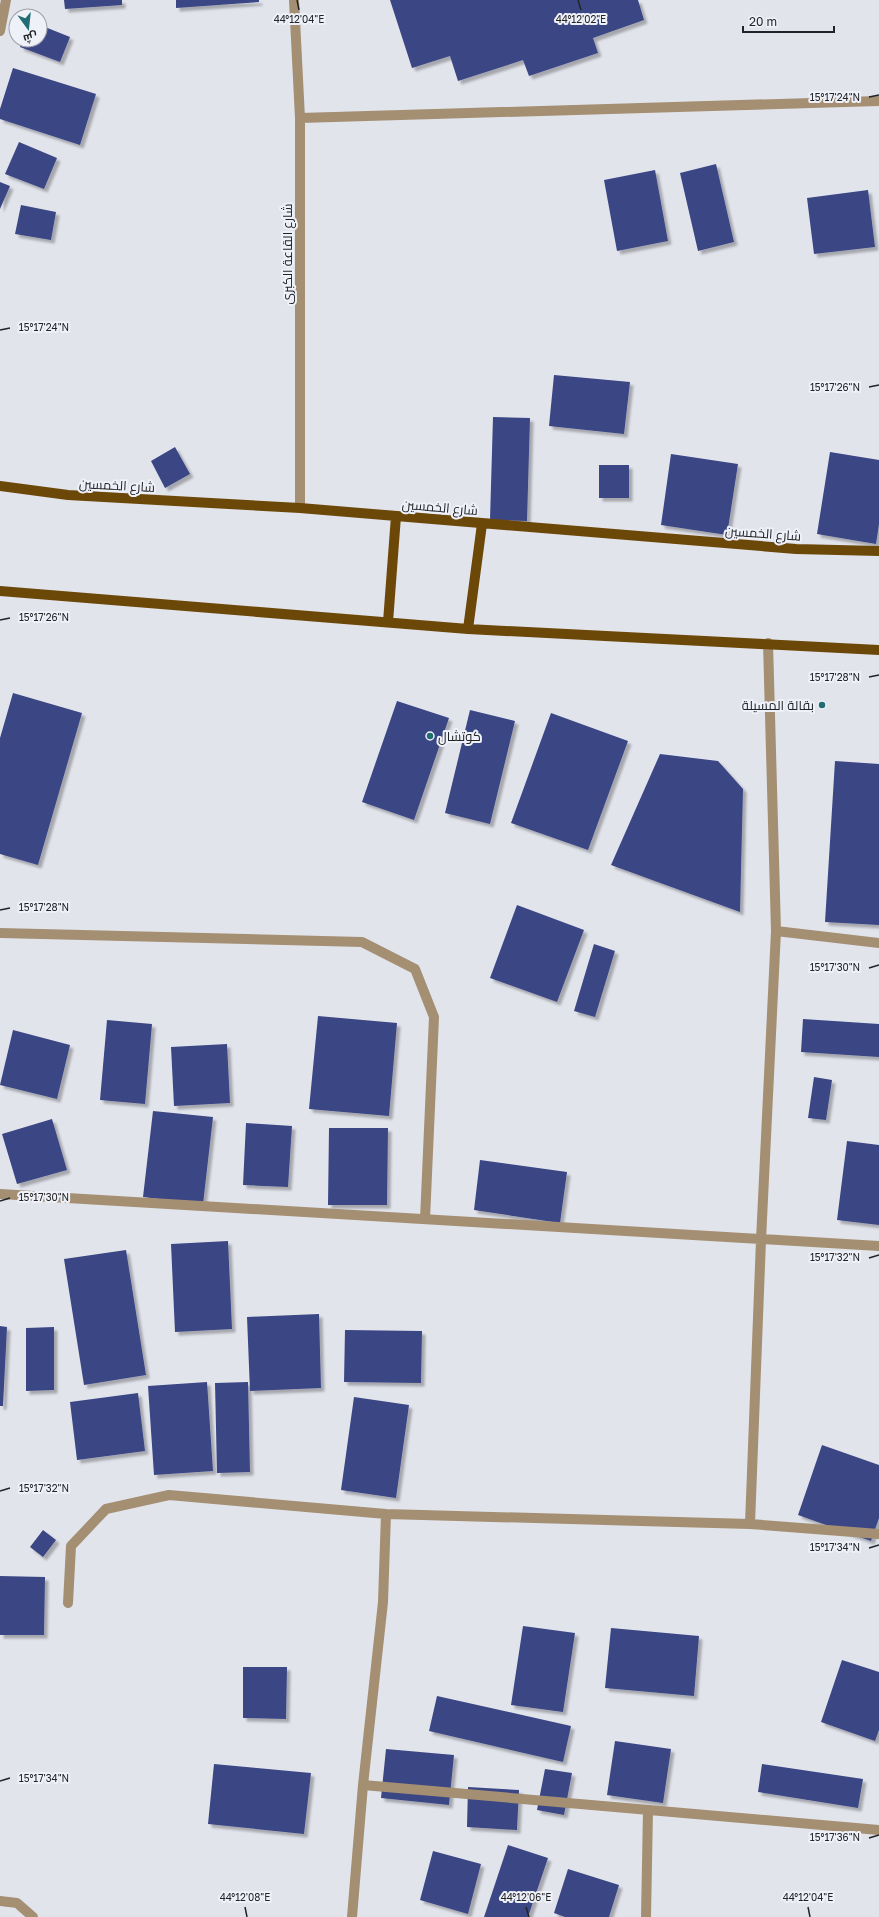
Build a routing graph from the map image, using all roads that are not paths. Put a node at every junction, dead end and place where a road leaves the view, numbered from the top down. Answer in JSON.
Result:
{"nodes":[{"id":1,"x":6,"y":0,"type":"edge"},
{"id":2,"x":294,"y":0,"type":"edge"},
{"id":3,"x":0,"y":31,"type":"edge"},
{"id":4,"x":879,"y":101,"type":"edge"},
{"id":5,"x":300,"y":118,"type":"junction"},
{"id":6,"x":0,"y":486,"type":"edge"},
{"id":7,"x":300,"y":508,"type":"junction"},
{"id":8,"x":396,"y":516,"type":"junction"},
{"id":9,"x":482,"y":524,"type":"junction"},
{"id":10,"x":879,"y":551,"type":"edge"},
{"id":11,"x":0,"y":591,"type":"edge"},
{"id":12,"x":388,"y":622,"type":"junction"},
{"id":13,"x":468,"y":629,"type":"junction"},
{"id":14,"x":768,"y":644,"type":"junction"},
{"id":15,"x":879,"y":650,"type":"edge"},
{"id":16,"x":776,"y":931,"type":"junction"},
{"id":17,"x":0,"y":933,"type":"edge"},
{"id":18,"x":879,"y":943,"type":"edge"},
{"id":19,"x":0,"y":1194,"type":"edge"},
{"id":20,"x":425,"y":1219,"type":"junction"},
{"id":21,"x":761,"y":1240,"type":"junction"},
{"id":22,"x":879,"y":1246,"type":"edge"},
{"id":23,"x":386,"y":1514,"type":"junction"},
{"id":24,"x":750,"y":1524,"type":"junction"},
{"id":25,"x":879,"y":1534,"type":"edge"},
{"id":26,"x":68,"y":1603,"type":"dead end"},
{"id":27,"x":364,"y":1785,"type":"junction"},
{"id":28,"x":648,"y":1810,"type":"junction"},
{"id":29,"x":879,"y":1830,"type":"edge"},
{"id":30,"x":0,"y":1901,"type":"edge"},
{"id":31,"x":33,"y":1917,"type":"edge"},
{"id":32,"x":352,"y":1917,"type":"edge"},
{"id":33,"x":646,"y":1917,"type":"edge"}],
"edges":[{"from":1,"to":3,"type":"street"},
{"from":2,"to":5,"type":"street","name":"شارع القاعة الكبرى"},
{"from":4,"to":5,"type":"street"},
{"from":5,"to":7,"type":"street","name":"شارع القاعة الكبرى"},
{"from":6,"to":7,"type":"main road","name":"شارع الخمسين"},
{"from":7,"to":8,"type":"main road","name":"شارع الخمسين"},
{"from":8,"to":9,"type":"main road","name":"شارع الخمسين"},
{"from":8,"to":12,"type":"main road"},
{"from":9,"to":10,"type":"main road","name":"شارع الخمسين"},
{"from":9,"to":13,"type":"main road"},
{"from":11,"to":12,"type":"main road"},
{"from":12,"to":13,"type":"main road"},
{"from":13,"to":14,"type":"main road"},
{"from":14,"to":15,"type":"main road"},
{"from":14,"to":16,"type":"street"},
{"from":16,"to":18,"type":"street"},
{"from":16,"to":21,"type":"street"},
{"from":17,"to":20,"type":"street"},
{"from":19,"to":20,"type":"street"},
{"from":20,"to":21,"type":"street"},
{"from":21,"to":22,"type":"street"},
{"from":21,"to":24,"type":"street"},
{"from":23,"to":24,"type":"street"},
{"from":23,"to":26,"type":"street"},
{"from":23,"to":27,"type":"street"},
{"from":24,"to":25,"type":"street"},
{"from":27,"to":28,"type":"street"},
{"from":27,"to":32,"type":"street"},
{"from":28,"to":29,"type":"street"},
{"from":28,"to":33,"type":"street"},
{"from":30,"to":31,"type":"street"}]}
